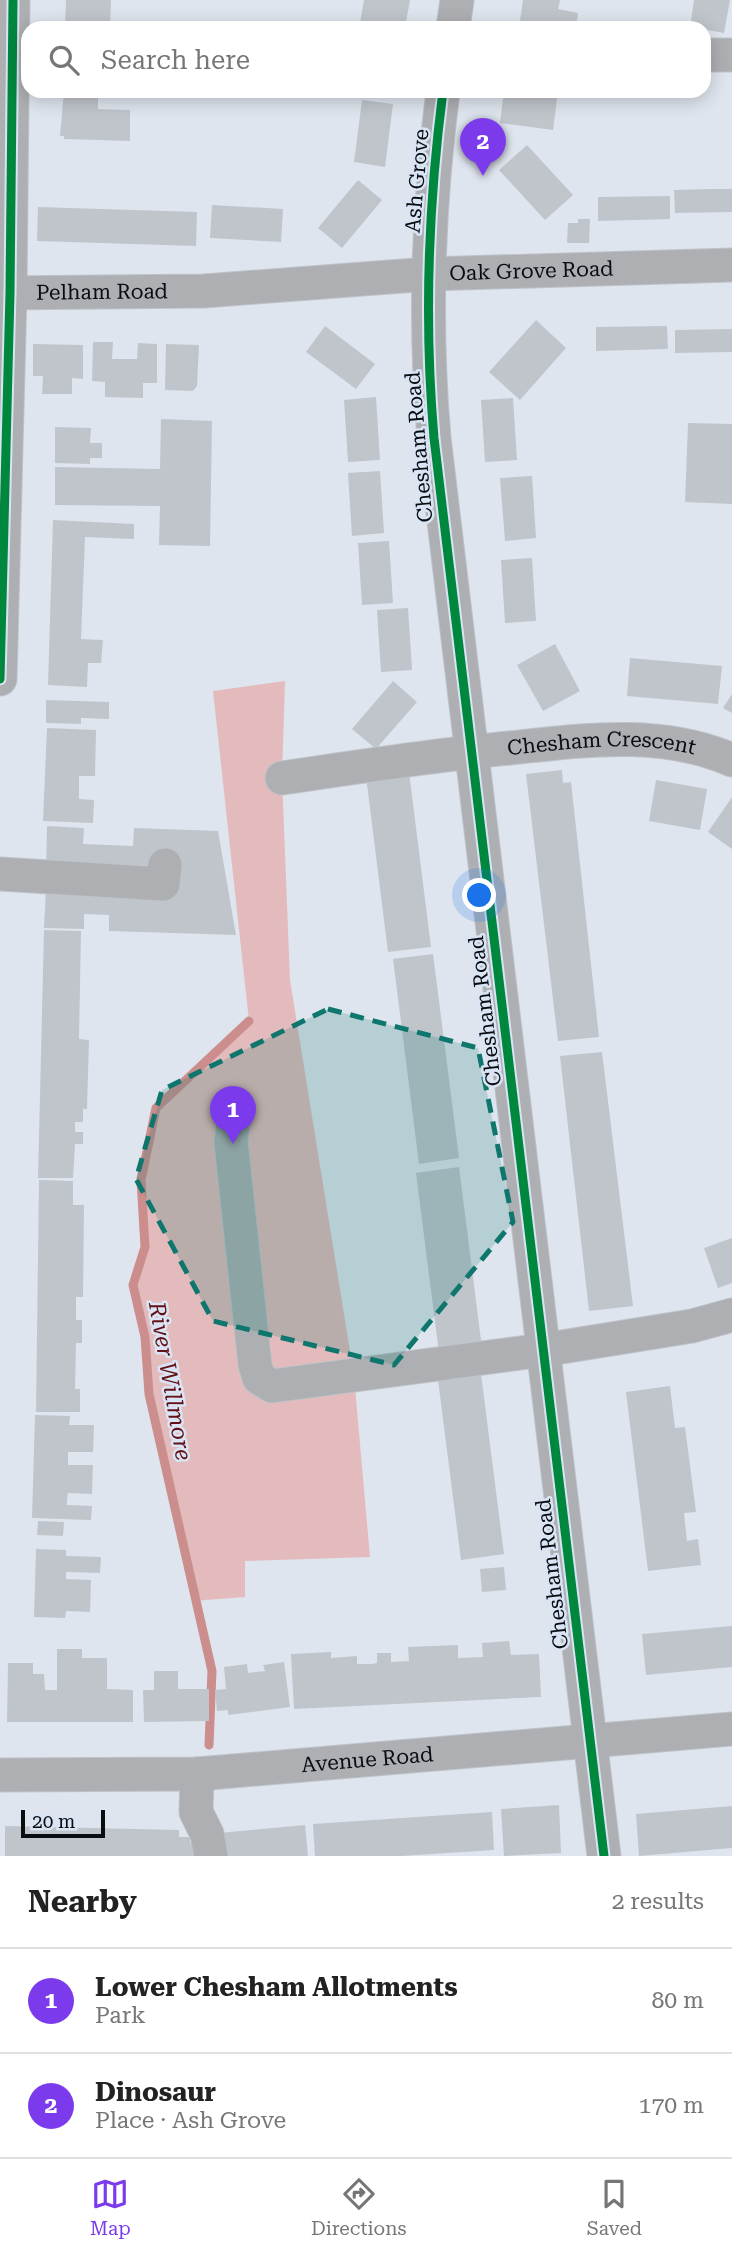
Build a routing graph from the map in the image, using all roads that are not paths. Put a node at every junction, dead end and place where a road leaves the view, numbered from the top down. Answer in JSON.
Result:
{"nodes":[{"id":1,"x":13,"y":0,"type":"edge"},
{"id":2,"x":457,"y":0,"type":"edge"},
{"id":3,"x":454,"y":21,"type":"edge"},
{"id":4,"x":711,"y":55,"type":"edge"},
{"id":5,"x":732,"y":55,"type":"edge"},
{"id":6,"x":442,"y":98,"type":"edge"},
{"id":7,"x":732,"y":265,"type":"edge"},
{"id":8,"x":429,"y":274,"type":"junction"},
{"id":9,"x":204,"y":292,"type":"joint"},
{"id":10,"x":5,"y":293,"type":"edge"},
{"id":11,"x":0,"y":679,"type":"edge"},
{"id":12,"x":471,"y":752,"type":"junction"},
{"id":13,"x":732,"y":760,"type":"edge"},
{"id":14,"x":282,"y":778,"type":"dead end"},
{"id":15,"x":165,"y":865,"type":"dead end"},
{"id":16,"x":0,"y":874,"type":"edge"},
{"id":17,"x":235,"y":1107,"type":"dead end"},
{"id":18,"x":732,"y":1315,"type":"edge"},
{"id":19,"x":543,"y":1350,"type":"junction"},
{"id":20,"x":732,"y":1729,"type":"edge"},
{"id":21,"x":590,"y":1743,"type":"junction"},
{"id":22,"x":197,"y":1774,"type":"junction"},
{"id":23,"x":0,"y":1775,"type":"edge"},
{"id":24,"x":211,"y":1856,"type":"edge"},
{"id":25,"x":604,"y":1856,"type":"edge"}],
"edges":[{"from":1,"to":10,"type":"street"},
{"from":2,"to":3,"type":"street"},
{"from":4,"to":5,"type":"street"},
{"from":6,"to":8,"type":"street","name":"Ash Grove"},
{"from":7,"to":8,"type":"street","name":"Oak Grove Road"},
{"from":8,"to":9,"type":"street","name":"Oak Grove Road"},
{"from":8,"to":12,"type":"street","name":"Chesham Road"},
{"from":9,"to":10,"type":"street","name":"Pelham Road"},
{"from":10,"to":11,"type":"street"},
{"from":12,"to":13,"type":"street","name":"Chesham Crescent"},
{"from":12,"to":14,"type":"street","name":"Chesham Crescent"},
{"from":12,"to":19,"type":"street","name":"Chesham Road"},
{"from":15,"to":16,"type":"street"},
{"from":17,"to":19,"type":"street"},
{"from":18,"to":19,"type":"street"},
{"from":19,"to":21,"type":"street","name":"Chesham Road"},
{"from":20,"to":21,"type":"street","name":"Avenue Road"},
{"from":21,"to":22,"type":"street","name":"Avenue Road"},
{"from":21,"to":25,"type":"street","name":"Chesham Road"},
{"from":22,"to":23,"type":"street","name":"Avenue Road"},
{"from":22,"to":24,"type":"street"}]}
